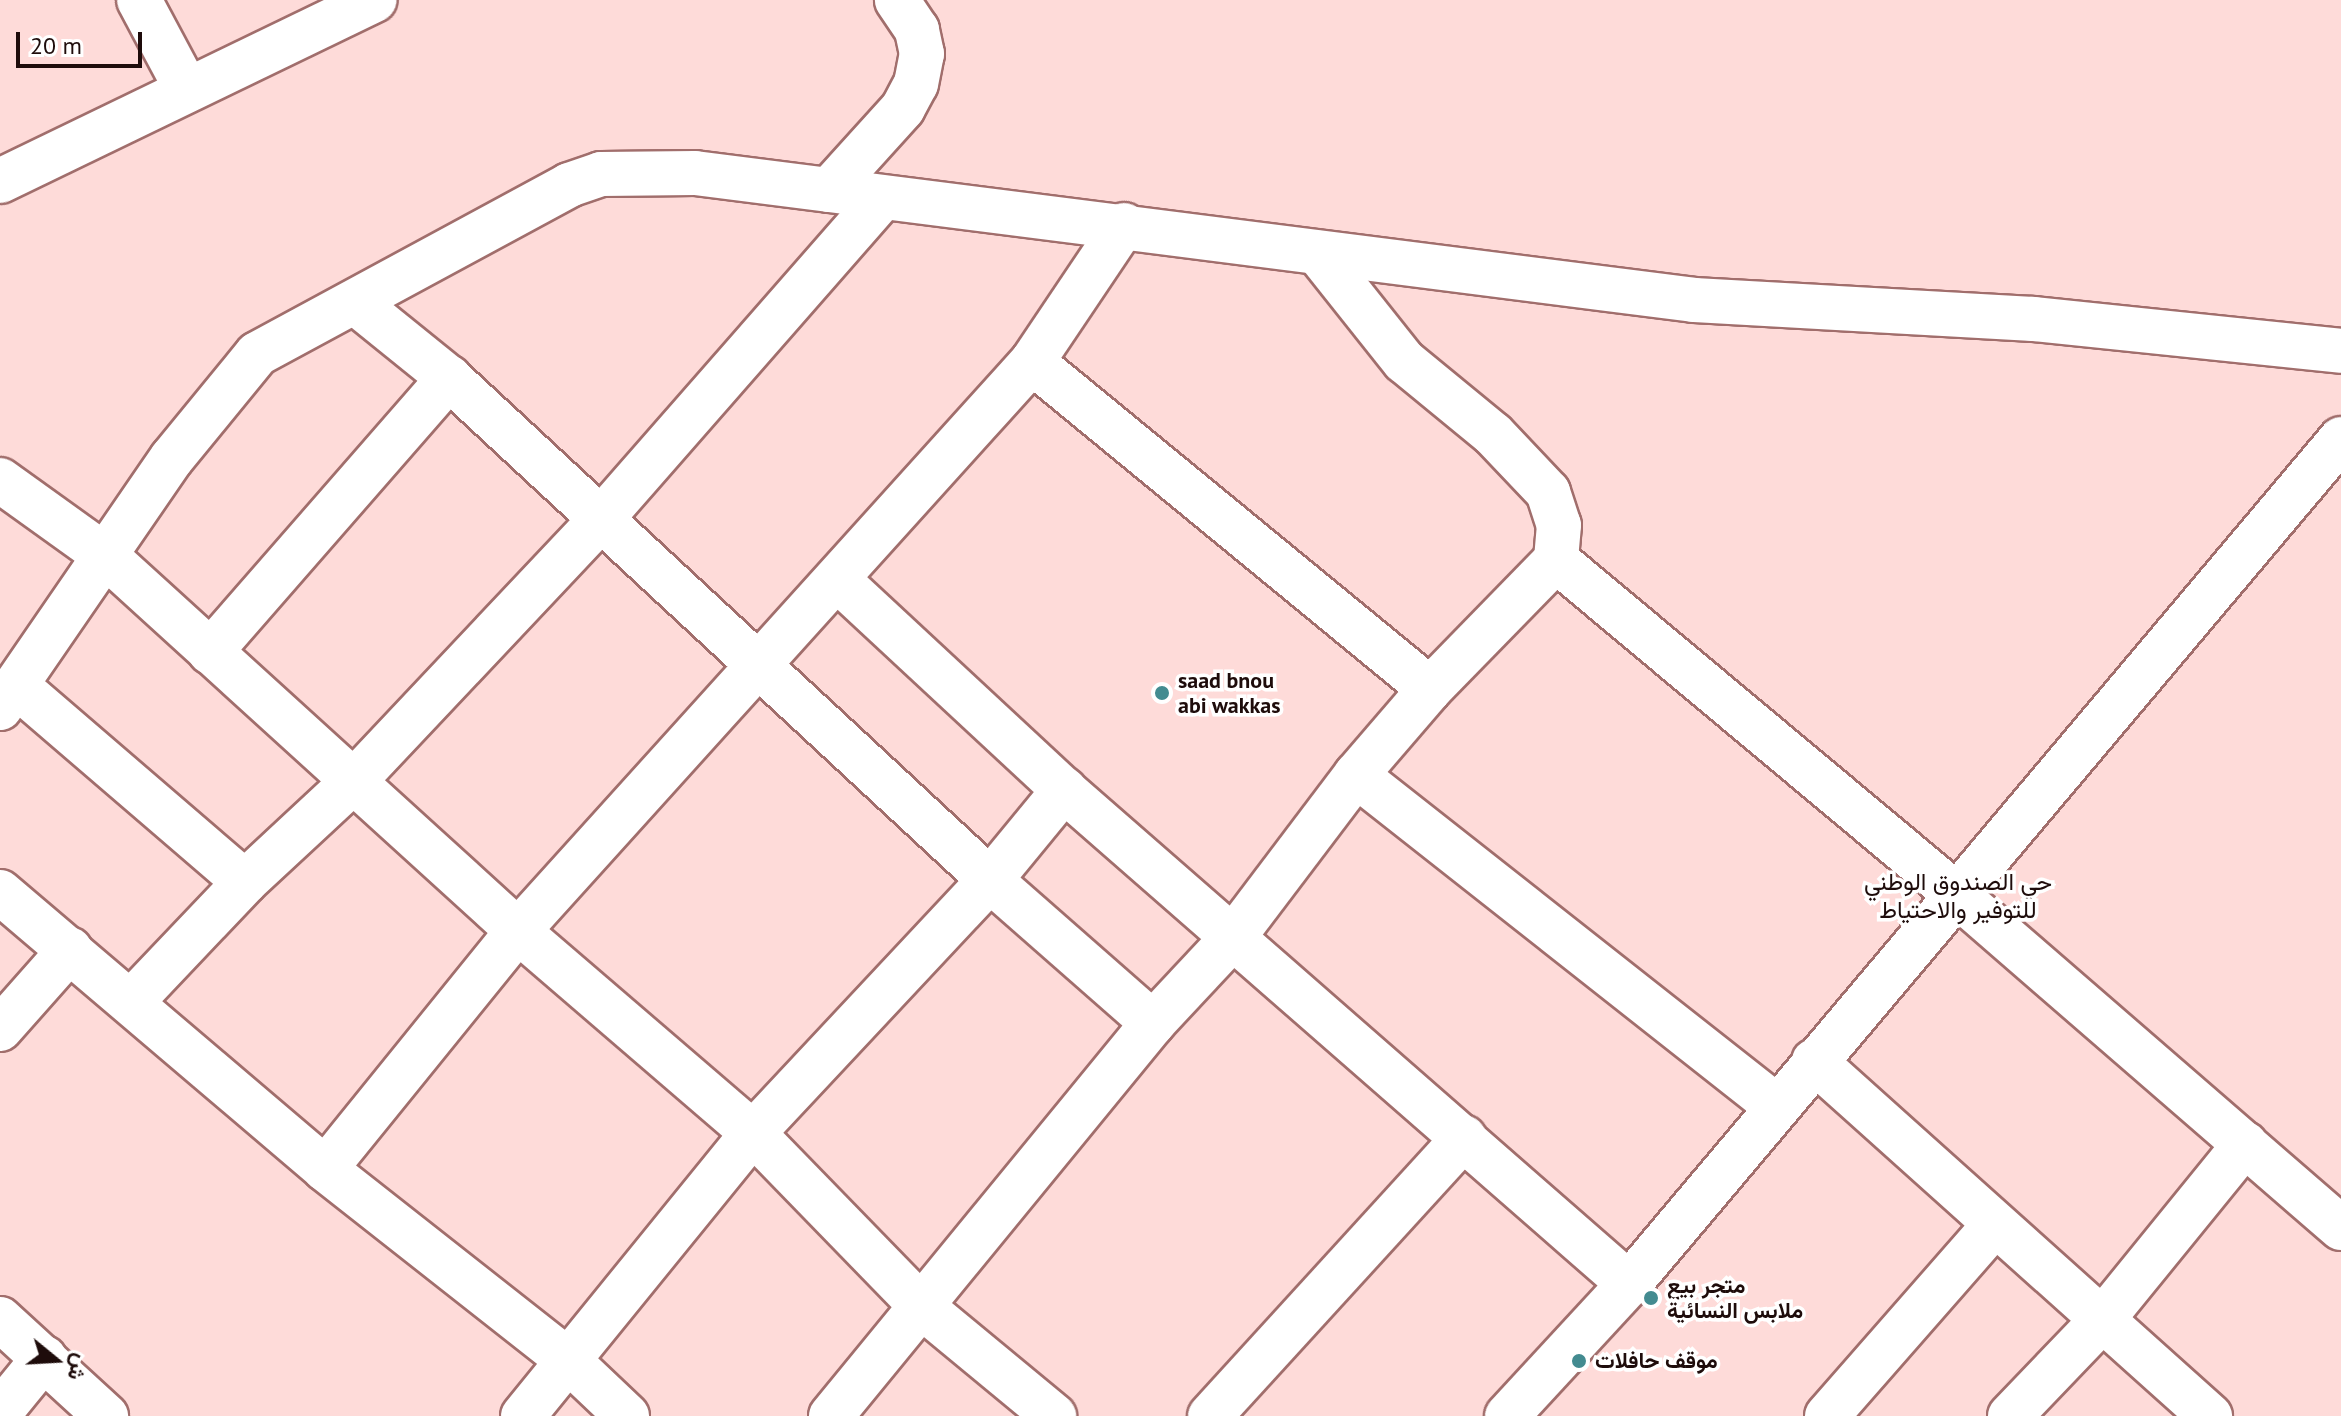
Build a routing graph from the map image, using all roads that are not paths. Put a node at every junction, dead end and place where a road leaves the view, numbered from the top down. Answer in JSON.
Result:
{"nodes":[{"id":1,"x":139,"y":0,"type":"edge"},
{"id":2,"x":375,"y":0,"type":"edge"},
{"id":3,"x":897,"y":0,"type":"edge"},
{"id":4,"x":187,"y":90,"type":"junction"},
{"id":5,"x":0,"y":181,"type":"edge"},
{"id":6,"x":829,"y":190,"type":"junction"},
{"id":7,"x":881,"y":199,"type":"junction"},
{"id":8,"x":1124,"y":225,"type":"junction"},
{"id":9,"x":1318,"y":253,"type":"junction"},
{"id":10,"x":356,"y":303,"type":"junction"},
{"id":11,"x":2341,"y":351,"type":"edge"},
{"id":12,"x":1032,"y":362,"type":"junction"},
{"id":13,"x":449,"y":378,"type":"junction"},
{"id":14,"x":2341,"y":439,"type":"edge"},
{"id":15,"x":0,"y":480,"type":"edge"},
{"id":16,"x":17,"y":518,"type":"edge"},
{"id":17,"x":602,"y":518,"type":"junction"},
{"id":18,"x":107,"y":557,"type":"junction"},
{"id":19,"x":1556,"y":560,"type":"junction"},
{"id":20,"x":838,"y":580,"type":"junction"},
{"id":21,"x":210,"y":652,"type":"junction"},
{"id":22,"x":759,"y":661,"type":"junction"},
{"id":23,"x":1430,"y":689,"type":"junction"},
{"id":24,"x":9,"y":698,"type":"edge"},
{"id":25,"x":1356,"y":775,"type":"junction"},
{"id":26,"x":356,"y":779,"type":"junction"},
{"id":27,"x":1064,"y":790,"type":"junction"},
{"id":28,"x":990,"y":880,"type":"junction"},
{"id":29,"x":245,"y":882,"type":"junction"},
{"id":30,"x":0,"y":892,"type":"edge"},
{"id":31,"x":1958,"y":896,"type":"junction"},
{"id":32,"x":518,"y":931,"type":"junction"},
{"id":33,"x":1235,"y":935,"type":"junction"},
{"id":34,"x":70,"y":950,"type":"junction"},
{"id":35,"x":133,"y":1000,"type":"junction"},
{"id":36,"x":1153,"y":1023,"type":"junction"},
{"id":37,"x":0,"y":1029,"type":"edge"},
{"id":38,"x":1814,"y":1061,"type":"junction"},
{"id":39,"x":1776,"y":1106,"type":"junction"},
{"id":40,"x":753,"y":1133,"type":"junction"},
{"id":41,"x":1464,"y":1138,"type":"junction"},
{"id":42,"x":2245,"y":1144,"type":"junction"},
{"id":43,"x":325,"y":1169,"type":"junction"},
{"id":44,"x":1995,"y":1224,"type":"junction"},
{"id":45,"x":2341,"y":1228,"type":"edge"},
{"id":46,"x":1629,"y":1284,"type":"junction"},
{"id":47,"x":921,"y":1306,"type":"junction"},
{"id":48,"x":0,"y":1319,"type":"edge"},
{"id":49,"x":2102,"y":1320,"type":"junction"},
{"id":50,"x":44,"y":1358,"type":"junction"},
{"id":51,"x":569,"y":1361,"type":"junction"},
{"id":52,"x":0,"y":1412,"type":"edge"},
{"id":53,"x":106,"y":1416,"type":"edge"},
{"id":54,"x":523,"y":1416,"type":"edge"},
{"id":55,"x":627,"y":1416,"type":"edge"},
{"id":56,"x":831,"y":1416,"type":"edge"},
{"id":57,"x":1054,"y":1416,"type":"edge"},
{"id":58,"x":1210,"y":1416,"type":"edge"},
{"id":59,"x":1507,"y":1416,"type":"edge"},
{"id":60,"x":1827,"y":1416,"type":"edge"},
{"id":61,"x":2010,"y":1416,"type":"edge"},
{"id":62,"x":2210,"y":1416,"type":"edge"}],
"edges":[{"from":1,"to":4,"type":"street"},
{"from":2,"to":4,"type":"street"},
{"from":3,"to":6,"type":"street"},
{"from":4,"to":5,"type":"street"},
{"from":6,"to":7,"type":"street"},
{"from":6,"to":10,"type":"street"},
{"from":7,"to":8,"type":"street"},
{"from":7,"to":17,"type":"street"},
{"from":8,"to":9,"type":"street"},
{"from":8,"to":12,"type":"street"},
{"from":9,"to":11,"type":"street"},
{"from":9,"to":19,"type":"street"},
{"from":10,"to":13,"type":"street"},
{"from":10,"to":18,"type":"street"},
{"from":12,"to":20,"type":"street"},
{"from":12,"to":23,"type":"street"},
{"from":13,"to":17,"type":"street"},
{"from":13,"to":21,"type":"street"},
{"from":14,"to":31,"type":"street"},
{"from":15,"to":16,"type":"street"},
{"from":16,"to":18,"type":"street"},
{"from":17,"to":22,"type":"street"},
{"from":17,"to":26,"type":"street"},
{"from":18,"to":21,"type":"street"},
{"from":18,"to":24,"type":"street"},
{"from":19,"to":23,"type":"street"},
{"from":19,"to":31,"type":"street"},
{"from":20,"to":22,"type":"street"},
{"from":20,"to":27,"type":"street"},
{"from":21,"to":26,"type":"street"},
{"from":22,"to":28,"type":"street"},
{"from":22,"to":32,"type":"street"},
{"from":23,"to":25,"type":"street"},
{"from":24,"to":29,"type":"street"},
{"from":25,"to":33,"type":"street"},
{"from":25,"to":39,"type":"street"},
{"from":26,"to":29,"type":"street"},
{"from":26,"to":32,"type":"street"},
{"from":27,"to":28,"type":"street"},
{"from":27,"to":33,"type":"street"},
{"from":28,"to":36,"type":"street"},
{"from":28,"to":40,"type":"street"},
{"from":29,"to":35,"type":"street"},
{"from":30,"to":34,"type":"street"},
{"from":31,"to":38,"type":"street"},
{"from":31,"to":42,"type":"street"},
{"from":32,"to":40,"type":"street"},
{"from":32,"to":43,"type":"street"},
{"from":33,"to":36,"type":"street"},
{"from":33,"to":41,"type":"street"},
{"from":34,"to":35,"type":"street"},
{"from":34,"to":37,"type":"street"},
{"from":35,"to":43,"type":"street"},
{"from":36,"to":47,"type":"street"},
{"from":38,"to":39,"type":"street"},
{"from":38,"to":44,"type":"street"},
{"from":39,"to":46,"type":"street"},
{"from":40,"to":47,"type":"street"},
{"from":40,"to":51,"type":"street"},
{"from":41,"to":46,"type":"street"},
{"from":41,"to":58,"type":"street"},
{"from":42,"to":45,"type":"street"},
{"from":42,"to":49,"type":"street"},
{"from":43,"to":51,"type":"street"},
{"from":44,"to":49,"type":"street"},
{"from":44,"to":60,"type":"street"},
{"from":46,"to":59,"type":"street"},
{"from":47,"to":56,"type":"street"},
{"from":47,"to":57,"type":"street"},
{"from":48,"to":50,"type":"street"},
{"from":49,"to":61,"type":"street"},
{"from":49,"to":62,"type":"street"},
{"from":50,"to":52,"type":"street"},
{"from":50,"to":53,"type":"street"},
{"from":51,"to":54,"type":"street"},
{"from":51,"to":55,"type":"street"}]}
